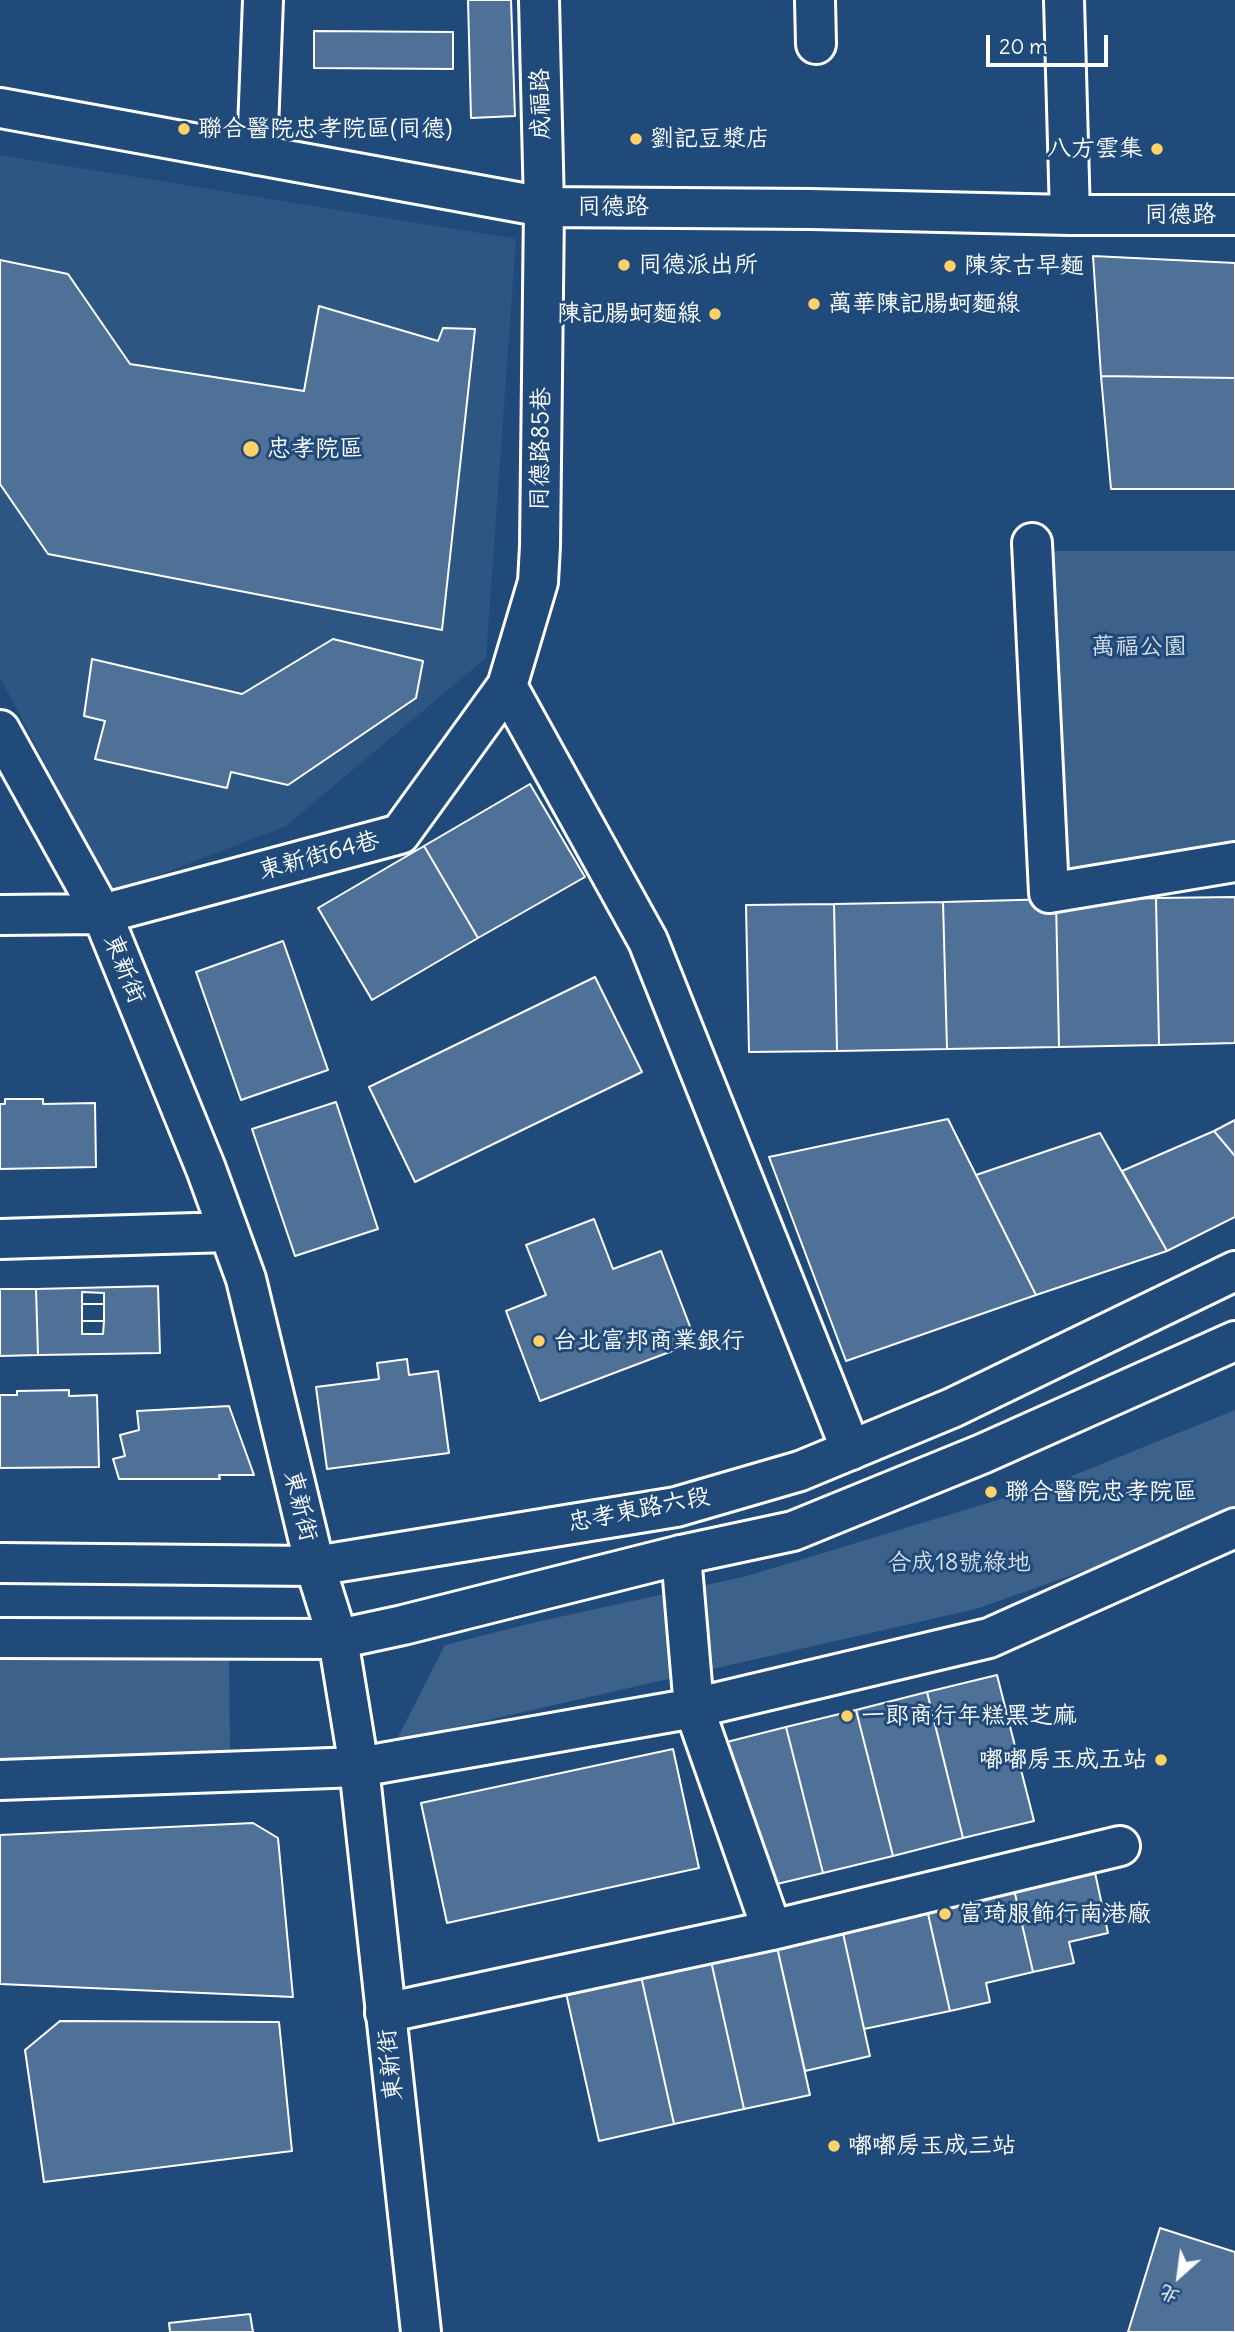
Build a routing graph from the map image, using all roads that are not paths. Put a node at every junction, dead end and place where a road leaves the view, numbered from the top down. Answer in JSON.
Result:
{"nodes":[{"id":1,"x":263,"y":0,"type":"edge"},
{"id":2,"x":539,"y":0,"type":"edge"},
{"id":3,"x":815,"y":0,"type":"edge"},
{"id":4,"x":1065,"y":0,"type":"edge"},
{"id":5,"x":816,"y":44,"type":"dead end"},
{"id":6,"x":0,"y":107,"type":"edge"},
{"id":7,"x":257,"y":155,"type":"junction"},
{"id":8,"x":544,"y":207,"type":"junction"},
{"id":9,"x":1070,"y":215,"type":"junction"},
{"id":10,"x":1235,"y":215,"type":"edge"},
{"id":11,"x":1032,"y":543,"type":"dead end"},
{"id":12,"x":507,"y":685,"type":"junction"},
{"id":13,"x":0,"y":730,"type":"edge"},
{"id":14,"x":1235,"y":862,"type":"edge"},
{"id":15,"x":102,"y":914,"type":"junction"},
{"id":16,"x":0,"y":915,"type":"edge"},
{"id":17,"x":228,"y":1231,"type":"junction"},
{"id":18,"x":0,"y":1239,"type":"edge"},
{"id":19,"x":1235,"y":1271,"type":"edge"},
{"id":20,"x":1235,"y":1341,"type":"edge"},
{"id":21,"x":851,"y":1450,"type":"junction"},
{"id":22,"x":1235,"y":1528,"type":"edge"},
{"id":23,"x":681,"y":1555,"type":"junction"},
{"id":24,"x":0,"y":1563,"type":"edge"},
{"id":25,"x":315,"y":1566,"type":"junction"},
{"id":26,"x":0,"y":1638,"type":"edge"},
{"id":27,"x":338,"y":1639,"type":"junction"},
{"id":28,"x":694,"y":1708,"type":"junction"},
{"id":29,"x":359,"y":1767,"type":"junction"},
{"id":30,"x":0,"y":1780,"type":"edge"},
{"id":31,"x":1120,"y":1846,"type":"dead end"},
{"id":32,"x":772,"y":1930,"type":"junction"},
{"id":33,"x":385,"y":2013,"type":"junction"},
{"id":34,"x":421,"y":2332,"type":"edge"}],
"edges":[{"from":1,"to":7,"type":"main road"},
{"from":2,"to":8,"type":"main road","name":"成福路"},
{"from":3,"to":5,"type":"main road"},
{"from":4,"to":9,"type":"main road"},
{"from":6,"to":7,"type":"main road","name":"同德路"},
{"from":7,"to":8,"type":"main road","name":"同德路"},
{"from":8,"to":9,"type":"main road","name":"同德路"},
{"from":8,"to":12,"type":"main road","name":"同德路85巷"},
{"from":9,"to":10,"type":"main road","name":"同德路"},
{"from":11,"to":14,"type":"main road"},
{"from":12,"to":15,"type":"main road","name":"東新街64巷"},
{"from":12,"to":21,"type":"main road"},
{"from":13,"to":15,"type":"main road","name":"東新街"},
{"from":15,"to":16,"type":"main road","name":"東新街64巷"},
{"from":15,"to":17,"type":"main road","name":"東新街"},
{"from":17,"to":18,"type":"main road"},
{"from":17,"to":25,"type":"main road","name":"東新街"},
{"from":19,"to":21,"type":"main road","name":"忠孝東路六段"},
{"from":20,"to":23,"type":"main road","name":"忠孝東路六段"},
{"from":21,"to":25,"type":"main road","name":"忠孝東路六段"},
{"from":22,"to":28,"type":"main road"},
{"from":23,"to":27,"type":"main road","name":"忠孝東路六段"},
{"from":23,"to":28,"type":"main road"},
{"from":24,"to":25,"type":"main road","name":"忠孝東路六段"},
{"from":25,"to":27,"type":"main road","name":"東新街"},
{"from":26,"to":27,"type":"main road","name":"忠孝東路六段"},
{"from":27,"to":29,"type":"main road","name":"東新街"},
{"from":28,"to":29,"type":"main road"},
{"from":28,"to":32,"type":"main road"},
{"from":29,"to":30,"type":"main road"},
{"from":29,"to":33,"type":"main road","name":"東新街"},
{"from":31,"to":32,"type":"main road"},
{"from":32,"to":33,"type":"main road"},
{"from":33,"to":34,"type":"main road","name":"東新街"}]}
